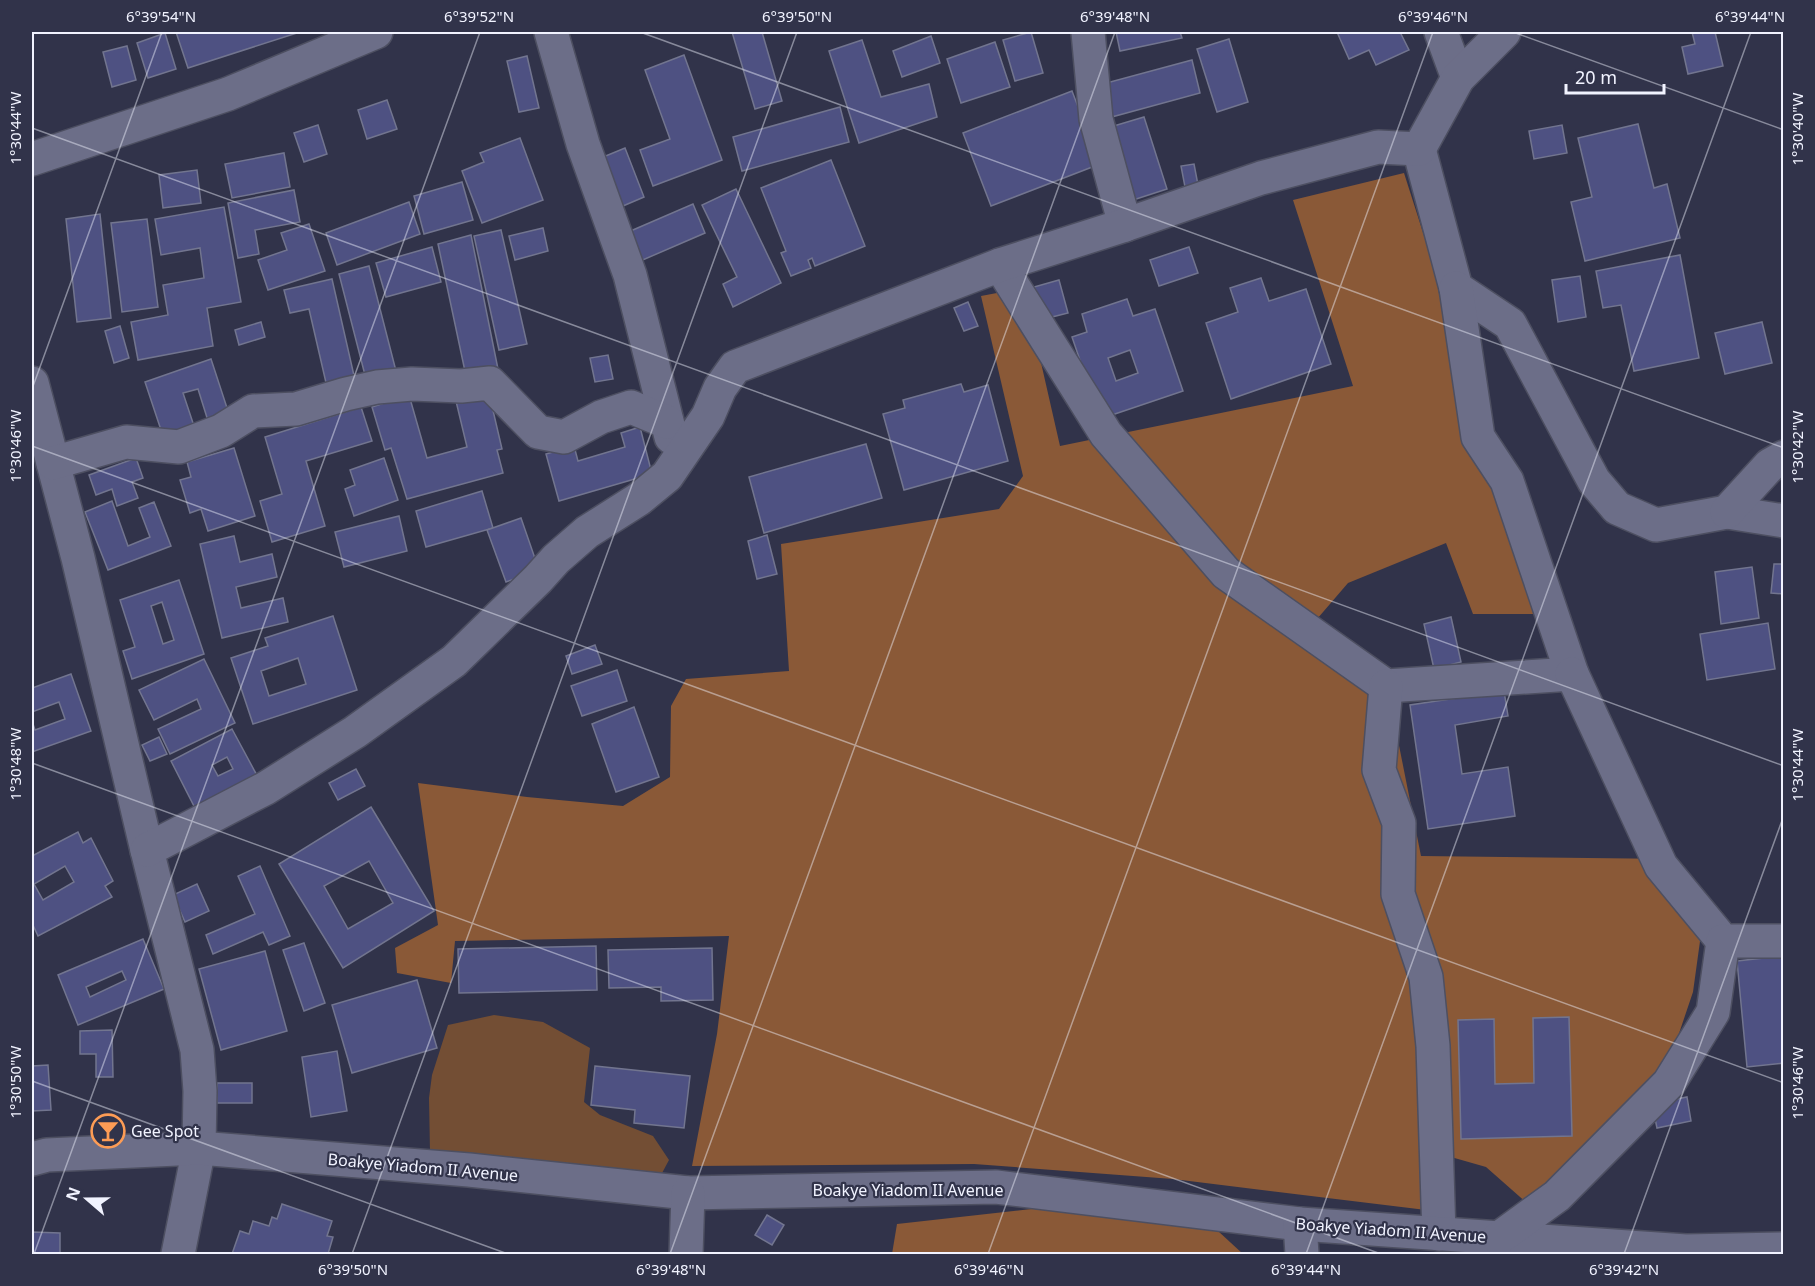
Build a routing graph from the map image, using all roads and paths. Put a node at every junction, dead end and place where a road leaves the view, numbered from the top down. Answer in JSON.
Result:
{"nodes":[{"id":1,"x":376,"y":32,"type":"edge"},
{"id":2,"x":551,"y":32,"type":"edge"},
{"id":3,"x":1088,"y":32,"type":"edge"},
{"id":4,"x":1441,"y":32,"type":"edge"},
{"id":5,"x":1504,"y":32,"type":"edge"},
{"id":6,"x":1458,"y":78,"type":"junction"},
{"id":7,"x":1419,"y":149,"type":"junction"},
{"id":8,"x":32,"y":159,"type":"edge"},
{"id":9,"x":1125,"y":225,"type":"junction"},
{"id":10,"x":1000,"y":265,"type":"junction"},
{"id":11,"x":1456,"y":288,"type":"junction"},
{"id":12,"x":32,"y":383,"type":"edge"},
{"id":13,"x":667,"y":422,"type":"junction"},
{"id":14,"x":1784,"y":457,"type":"edge"},
{"id":15,"x":678,"y":462,"type":"junction"},
{"id":16,"x":53,"y":463,"type":"junction"},
{"id":17,"x":1727,"y":512,"type":"junction"},
{"id":18,"x":1784,"y":521,"type":"edge"},
{"id":19,"x":1572,"y":674,"type":"junction"},
{"id":20,"x":1386,"y":686,"type":"junction"},
{"id":21,"x":147,"y":850,"type":"junction"},
{"id":22,"x":1784,"y":940,"type":"edge"},
{"id":23,"x":1723,"y":941,"type":"junction"},
{"id":24,"x":199,"y":1148,"type":"junction"},
{"id":25,"x":32,"y":1159,"type":"edge"},
{"id":26,"x":688,"y":1193,"type":"junction"},
{"id":27,"x":1439,"y":1234,"type":"junction"},
{"id":28,"x":1499,"y":1238,"type":"junction"},
{"id":29,"x":1301,"y":1239,"type":"edge"},
{"id":30,"x":1784,"y":1249,"type":"edge"},
{"id":31,"x":178,"y":1254,"type":"edge"},
{"id":32,"x":686,"y":1254,"type":"edge"}],
"edges":[{"from":1,"to":8,"type":"street"},
{"from":2,"to":13,"type":"street"},
{"from":3,"to":9,"type":"street"},
{"from":4,"to":6,"type":"street"},
{"from":5,"to":6,"type":"street"},
{"from":6,"to":7,"type":"street"},
{"from":7,"to":9,"type":"street"},
{"from":7,"to":11,"type":"street"},
{"from":9,"to":10,"type":"street"},
{"from":10,"to":15,"type":"street"},
{"from":10,"to":20,"type":"street"},
{"from":11,"to":17,"type":"street"},
{"from":11,"to":19,"type":"street"},
{"from":12,"to":16,"type":"street"},
{"from":13,"to":15,"type":"street"},
{"from":13,"to":16,"type":"street"},
{"from":14,"to":17,"type":"street"},
{"from":15,"to":21,"type":"street"},
{"from":16,"to":21,"type":"street"},
{"from":17,"to":18,"type":"street"},
{"from":19,"to":20,"type":"street"},
{"from":19,"to":23,"type":"street"},
{"from":20,"to":27,"type":"street"},
{"from":21,"to":24,"type":"street"},
{"from":22,"to":23,"type":"street"},
{"from":23,"to":28,"type":"street"},
{"from":24,"to":25,"type":"street","name":"Boakye Yiadom II Avenue"},
{"from":24,"to":26,"type":"street","name":"Boakye Yiadom II Avenue"},
{"from":24,"to":31,"type":"street"},
{"from":26,"to":29,"type":"street","name":"Boakye Yiadom II Avenue"},
{"from":26,"to":32,"type":"street"},
{"from":27,"to":28,"type":"street","name":"Boakye Yiadom II Avenue"},
{"from":27,"to":29,"type":"street","name":"Boakye Yiadom II Avenue"},
{"from":28,"to":30,"type":"street","name":"Boakye Yiadom II Avenue"}]}
